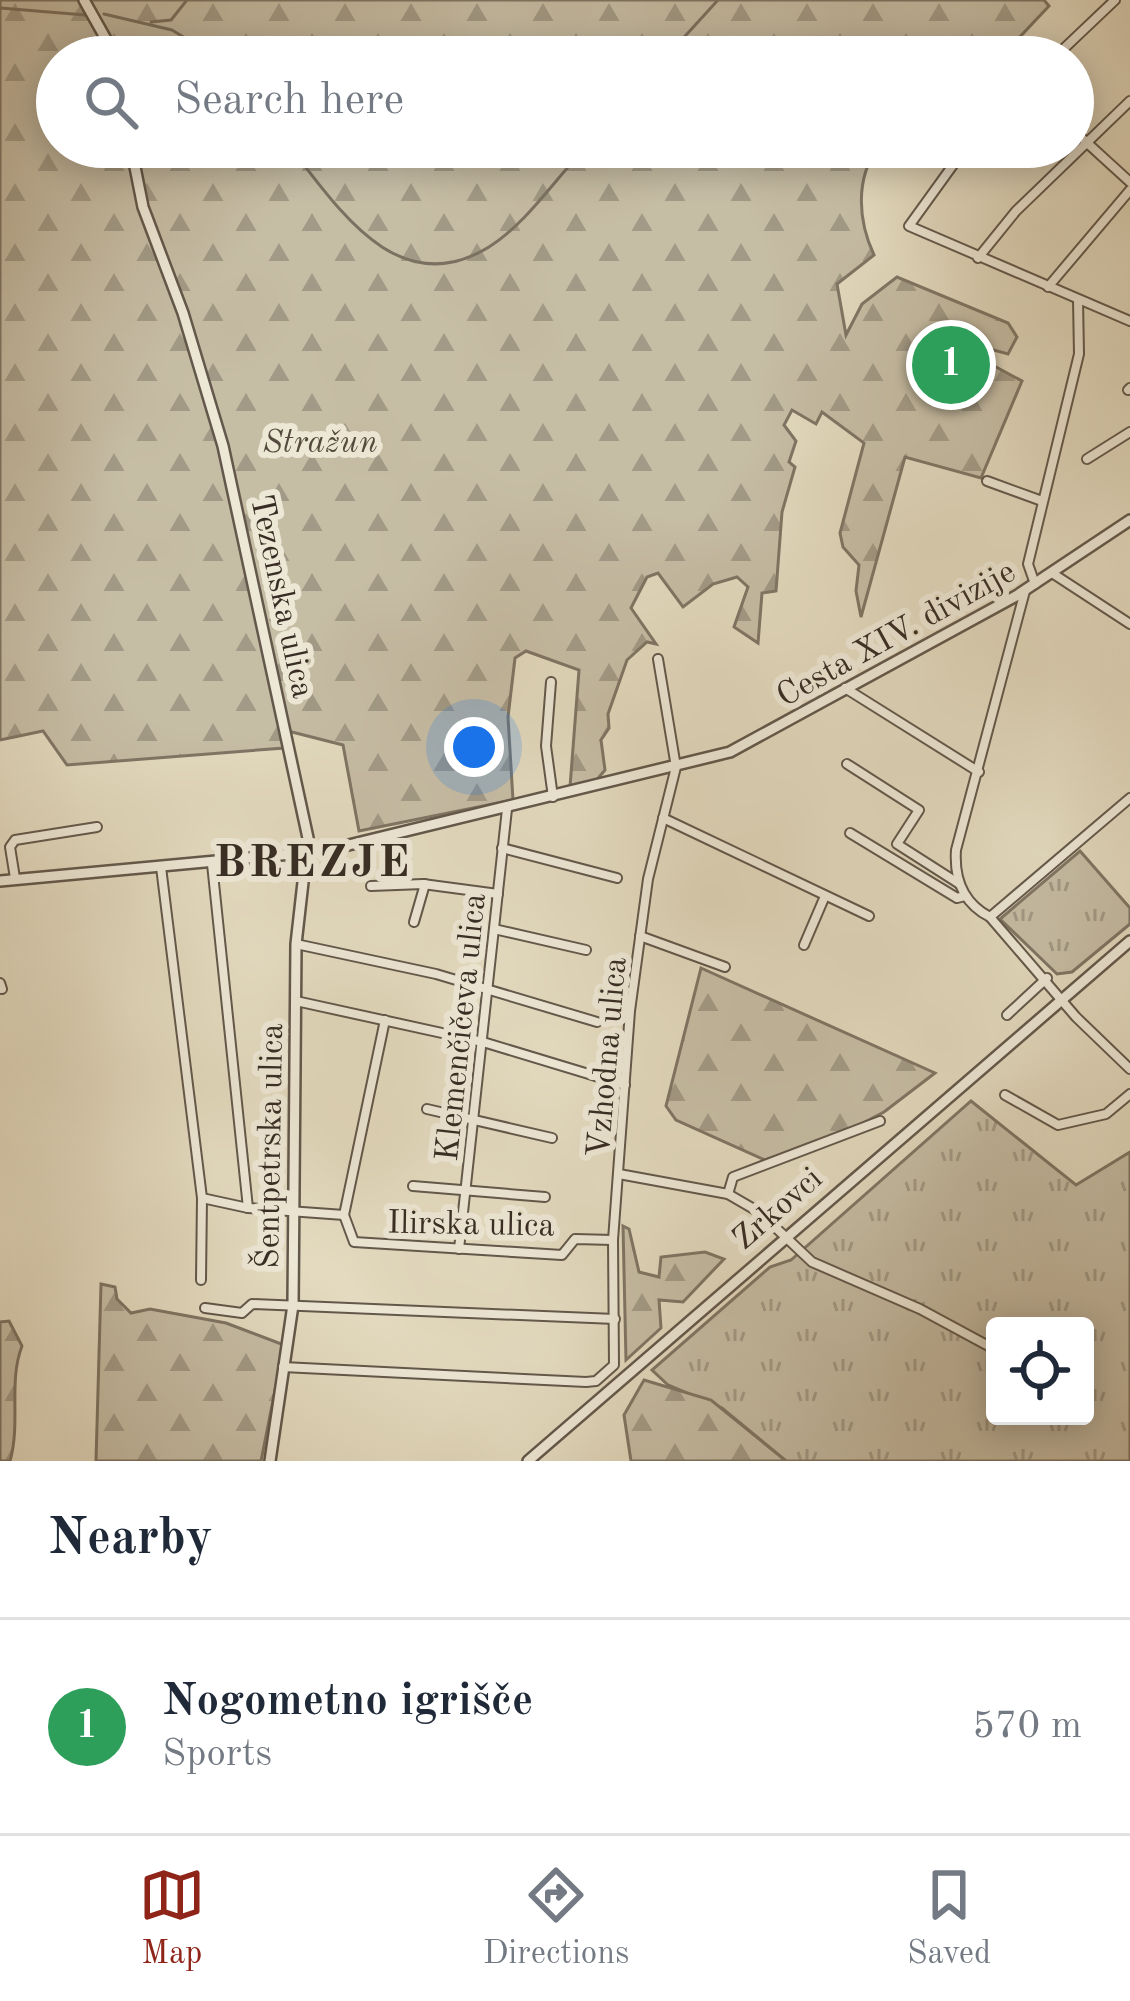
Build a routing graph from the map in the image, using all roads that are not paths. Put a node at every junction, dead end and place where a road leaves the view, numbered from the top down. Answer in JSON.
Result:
{"nodes":[{"id":1,"x":85,"y":0,"type":"edge"},
{"id":2,"x":1115,"y":0,"type":"edge"},
{"id":3,"x":105,"y":36,"type":"edge"},
{"id":4,"x":1077,"y":36,"type":"edge"},
{"id":5,"x":1130,"y":101,"type":"edge"},
{"id":6,"x":1094,"y":135,"type":"edge"},
{"id":7,"x":1094,"y":150,"type":"edge"},
{"id":8,"x":135,"y":168,"type":"edge"},
{"id":9,"x":951,"y":168,"type":"edge"},
{"id":10,"x":1062,"y":168,"type":"edge"},
{"id":11,"x":1130,"y":186,"type":"edge"},
{"id":12,"x":978,"y":258,"type":"junction"},
{"id":13,"x":1048,"y":287,"type":"junction"},
{"id":14,"x":1078,"y":300,"type":"junction"},
{"id":15,"x":1130,"y":321,"type":"edge"},
{"id":16,"x":1130,"y":432,"type":"edge"},
{"id":17,"x":1088,"y":459,"type":"dead end"},
{"id":18,"x":987,"y":482,"type":"dead end"},
{"id":19,"x":1042,"y":501,"type":"junction"},
{"id":20,"x":1130,"y":520,"type":"edge"},
{"id":21,"x":1052,"y":573,"type":"junction"},
{"id":22,"x":1030,"y":587,"type":"junction"},
{"id":23,"x":1130,"y":624,"type":"edge"},
{"id":24,"x":658,"y":658,"type":"dead end"},
{"id":25,"x":551,"y":682,"type":"dead end"},
{"id":26,"x":843,"y":687,"type":"junction"},
{"id":27,"x":847,"y":764,"type":"dead end"},
{"id":28,"x":676,"y":767,"type":"junction"},
{"id":29,"x":980,"y":772,"type":"junction"},
{"id":30,"x":554,"y":798,"type":"junction"},
{"id":31,"x":1130,"y":798,"type":"edge"},
{"id":32,"x":507,"y":809,"type":"junction"},
{"id":33,"x":663,"y":818,"type":"junction"},
{"id":34,"x":97,"y":827,"type":"dead end"},
{"id":35,"x":850,"y":833,"type":"dead end"},
{"id":36,"x":502,"y":848,"type":"junction"},
{"id":37,"x":306,"y":854,"type":"junction"},
{"id":38,"x":212,"y":864,"type":"junction"},
{"id":39,"x":161,"y":867,"type":"junction"},
{"id":40,"x":15,"y":878,"type":"junction"},
{"id":41,"x":617,"y":878,"type":"dead end"},
{"id":42,"x":0,"y":880,"type":"edge"},
{"id":43,"x":424,"y":884,"type":"junction"},
{"id":44,"x":959,"y":884,"type":"junction"},
{"id":45,"x":371,"y":886,"type":"dead end"},
{"id":46,"x":497,"y":894,"type":"junction"},
{"id":47,"x":826,"y":896,"type":"junction"},
{"id":48,"x":965,"y":896,"type":"junction"},
{"id":49,"x":985,"y":914,"type":"junction"},
{"id":50,"x":869,"y":916,"type":"dead end"},
{"id":51,"x":414,"y":922,"type":"dead end"},
{"id":52,"x":494,"y":928,"type":"junction"},
{"id":53,"x":640,"y":936,"type":"junction"},
{"id":54,"x":1130,"y":941,"type":"edge"},
{"id":55,"x":296,"y":944,"type":"junction"},
{"id":56,"x":804,"y":946,"type":"dead end"},
{"id":57,"x":586,"y":950,"type":"dead end"},
{"id":58,"x":725,"y":967,"type":"dead end"},
{"id":59,"x":1047,"y":978,"type":"junction"},
{"id":60,"x":488,"y":989,"type":"junction"},
{"id":61,"x":1063,"y":998,"type":"junction"},
{"id":62,"x":296,"y":1001,"type":"junction"},
{"id":63,"x":1007,"y":1015,"type":"dead end"},
{"id":64,"x":386,"y":1020,"type":"junction"},
{"id":65,"x":597,"y":1022,"type":"dead end"},
{"id":66,"x":483,"y":1042,"type":"junction"},
{"id":67,"x":1130,"y":1069,"type":"edge"},
{"id":68,"x":625,"y":1085,"type":"junction"},
{"id":69,"x":1130,"y":1094,"type":"edge"},
{"id":70,"x":1005,"y":1096,"type":"dead end"},
{"id":71,"x":427,"y":1108,"type":"dead end"},
{"id":72,"x":473,"y":1117,"type":"junction"},
{"id":73,"x":880,"y":1121,"type":"dead end"},
{"id":74,"x":552,"y":1138,"type":"dead end"},
{"id":75,"x":619,"y":1174,"type":"junction"},
{"id":76,"x":413,"y":1186,"type":"dead end"},
{"id":77,"x":465,"y":1191,"type":"junction"},
{"id":78,"x":728,"y":1194,"type":"junction"},
{"id":79,"x":545,"y":1197,"type":"dead end"},
{"id":80,"x":202,"y":1198,"type":"junction"},
{"id":81,"x":248,"y":1208,"type":"junction"},
{"id":82,"x":294,"y":1212,"type":"junction"},
{"id":83,"x":344,"y":1215,"type":"junction"},
{"id":84,"x":784,"y":1236,"type":"junction"},
{"id":85,"x":613,"y":1240,"type":"junction"},
{"id":86,"x":458,"y":1249,"type":"junction"},
{"id":87,"x":201,"y":1280,"type":"dead end"},
{"id":88,"x":293,"y":1305,"type":"junction"},
{"id":89,"x":205,"y":1308,"type":"dead end"},
{"id":90,"x":615,"y":1319,"type":"junction"},
{"id":91,"x":986,"y":1345,"type":"edge"},
{"id":92,"x":284,"y":1367,"type":"junction"},
{"id":93,"x":270,"y":1461,"type":"edge"},
{"id":94,"x":528,"y":1461,"type":"edge"}],
"edges":[{"from":1,"to":3,"type":"street"},
{"from":2,"to":4,"type":"street"},
{"from":5,"to":6,"type":"street"},
{"from":7,"to":11,"type":"street"},
{"from":8,"to":37,"type":"street","name":"Tezenska ulica"},
{"from":9,"to":12,"type":"street"},
{"from":10,"to":12,"type":"street"},
{"from":11,"to":13,"type":"street"},
{"from":12,"to":13,"type":"street"},
{"from":13,"to":14,"type":"street"},
{"from":14,"to":15,"type":"street"},
{"from":14,"to":19,"type":"street"},
{"from":16,"to":17,"type":"street"},
{"from":18,"to":19,"type":"street"},
{"from":19,"to":22,"type":"street"},
{"from":20,"to":21,"type":"street","name":"Cesta XIV. divizije"},
{"from":21,"to":22,"type":"street","name":"Cesta XIV. divizije"},
{"from":21,"to":23,"type":"street"},
{"from":22,"to":26,"type":"street","name":"Cesta XIV. divizije"},
{"from":22,"to":29,"type":"street"},
{"from":24,"to":28,"type":"street"},
{"from":25,"to":30,"type":"street"},
{"from":26,"to":28,"type":"street","name":"Cesta XIV. divizije"},
{"from":26,"to":29,"type":"street"},
{"from":27,"to":44,"type":"street"},
{"from":28,"to":30,"type":"street","name":"Cesta XIV. divizije"},
{"from":28,"to":33,"type":"street","name":"Vzhodna ulica"},
{"from":29,"to":44,"type":"street"},
{"from":30,"to":32,"type":"street","name":"Cesta XIV. divizije"},
{"from":31,"to":49,"type":"street"},
{"from":32,"to":36,"type":"street","name":"Klemenčičeva ulica"},
{"from":32,"to":37,"type":"street","name":"Cesta XIV. divizije"},
{"from":33,"to":47,"type":"street"},
{"from":33,"to":53,"type":"street","name":"Vzhodna ulica"},
{"from":34,"to":40,"type":"street"},
{"from":35,"to":48,"type":"street"},
{"from":36,"to":41,"type":"street"},
{"from":36,"to":46,"type":"street","name":"Klemenčičeva ulica"},
{"from":37,"to":38,"type":"street","name":"Cesta XIV. divizije"},
{"from":37,"to":55,"type":"street","name":"Šentpetrska ulica"},
{"from":38,"to":39,"type":"street","name":"Cesta XIV. divizije"},
{"from":38,"to":81,"type":"street"},
{"from":39,"to":40,"type":"street","name":"Cesta XIV. divizije"},
{"from":39,"to":80,"type":"street"},
{"from":40,"to":42,"type":"street","name":"Cesta XIV. divizije"},
{"from":43,"to":45,"type":"street"},
{"from":43,"to":46,"type":"street"},
{"from":43,"to":51,"type":"street"},
{"from":44,"to":48,"type":"street"},
{"from":46,"to":52,"type":"street","name":"Klemenčičeva ulica"},
{"from":47,"to":50,"type":"street"},
{"from":47,"to":56,"type":"street"},
{"from":48,"to":49,"type":"street"},
{"from":49,"to":59,"type":"street"},
{"from":52,"to":57,"type":"street"},
{"from":52,"to":60,"type":"street","name":"Klemenčičeva ulica"},
{"from":53,"to":58,"type":"street"},
{"from":53,"to":68,"type":"street","name":"Vzhodna ulica"},
{"from":54,"to":61,"type":"street","name":"Zrkovci"},
{"from":55,"to":60,"type":"street"},
{"from":55,"to":62,"type":"street","name":"Šentpetrska ulica"},
{"from":59,"to":61,"type":"street"},
{"from":59,"to":63,"type":"street"},
{"from":60,"to":65,"type":"street"},
{"from":60,"to":66,"type":"street","name":"Klemenčičeva ulica"},
{"from":61,"to":67,"type":"street"},
{"from":61,"to":84,"type":"street","name":"Zrkovci"},
{"from":62,"to":64,"type":"street"},
{"from":62,"to":82,"type":"street","name":"Šentpetrska ulica"},
{"from":64,"to":66,"type":"street"},
{"from":64,"to":83,"type":"street"},
{"from":66,"to":68,"type":"street"},
{"from":66,"to":72,"type":"street","name":"Klemenčičeva ulica"},
{"from":68,"to":75,"type":"street","name":"Vzhodna ulica"},
{"from":69,"to":70,"type":"street"},
{"from":71,"to":72,"type":"street"},
{"from":72,"to":74,"type":"street"},
{"from":72,"to":77,"type":"street","name":"Klemenčičeva ulica"},
{"from":73,"to":78,"type":"street"},
{"from":75,"to":78,"type":"street"},
{"from":75,"to":85,"type":"street","name":"Vzhodna ulica"},
{"from":76,"to":77,"type":"street"},
{"from":77,"to":79,"type":"street"},
{"from":77,"to":86,"type":"street","name":"Klemenčičeva ulica"},
{"from":78,"to":84,"type":"street"},
{"from":80,"to":81,"type":"street","name":"Ilirska ulica"},
{"from":80,"to":87,"type":"street"},
{"from":81,"to":82,"type":"street","name":"Ilirska ulica"},
{"from":82,"to":83,"type":"street","name":"Ilirska ulica"},
{"from":82,"to":88,"type":"street","name":"Šentpetrska ulica"},
{"from":83,"to":86,"type":"street","name":"Ilirska ulica"},
{"from":84,"to":91,"type":"street"},
{"from":84,"to":94,"type":"street","name":"Zrkovci"},
{"from":85,"to":86,"type":"street","name":"Ilirska ulica"},
{"from":85,"to":90,"type":"street","name":"Vzhodna ulica"},
{"from":88,"to":89,"type":"street"},
{"from":88,"to":90,"type":"street"},
{"from":88,"to":92,"type":"street","name":"Šentpetrska ulica"},
{"from":90,"to":92,"type":"street","name":"Vzhodna ulica"},
{"from":92,"to":93,"type":"street","name":"Šentpetrska ulica"}]}
